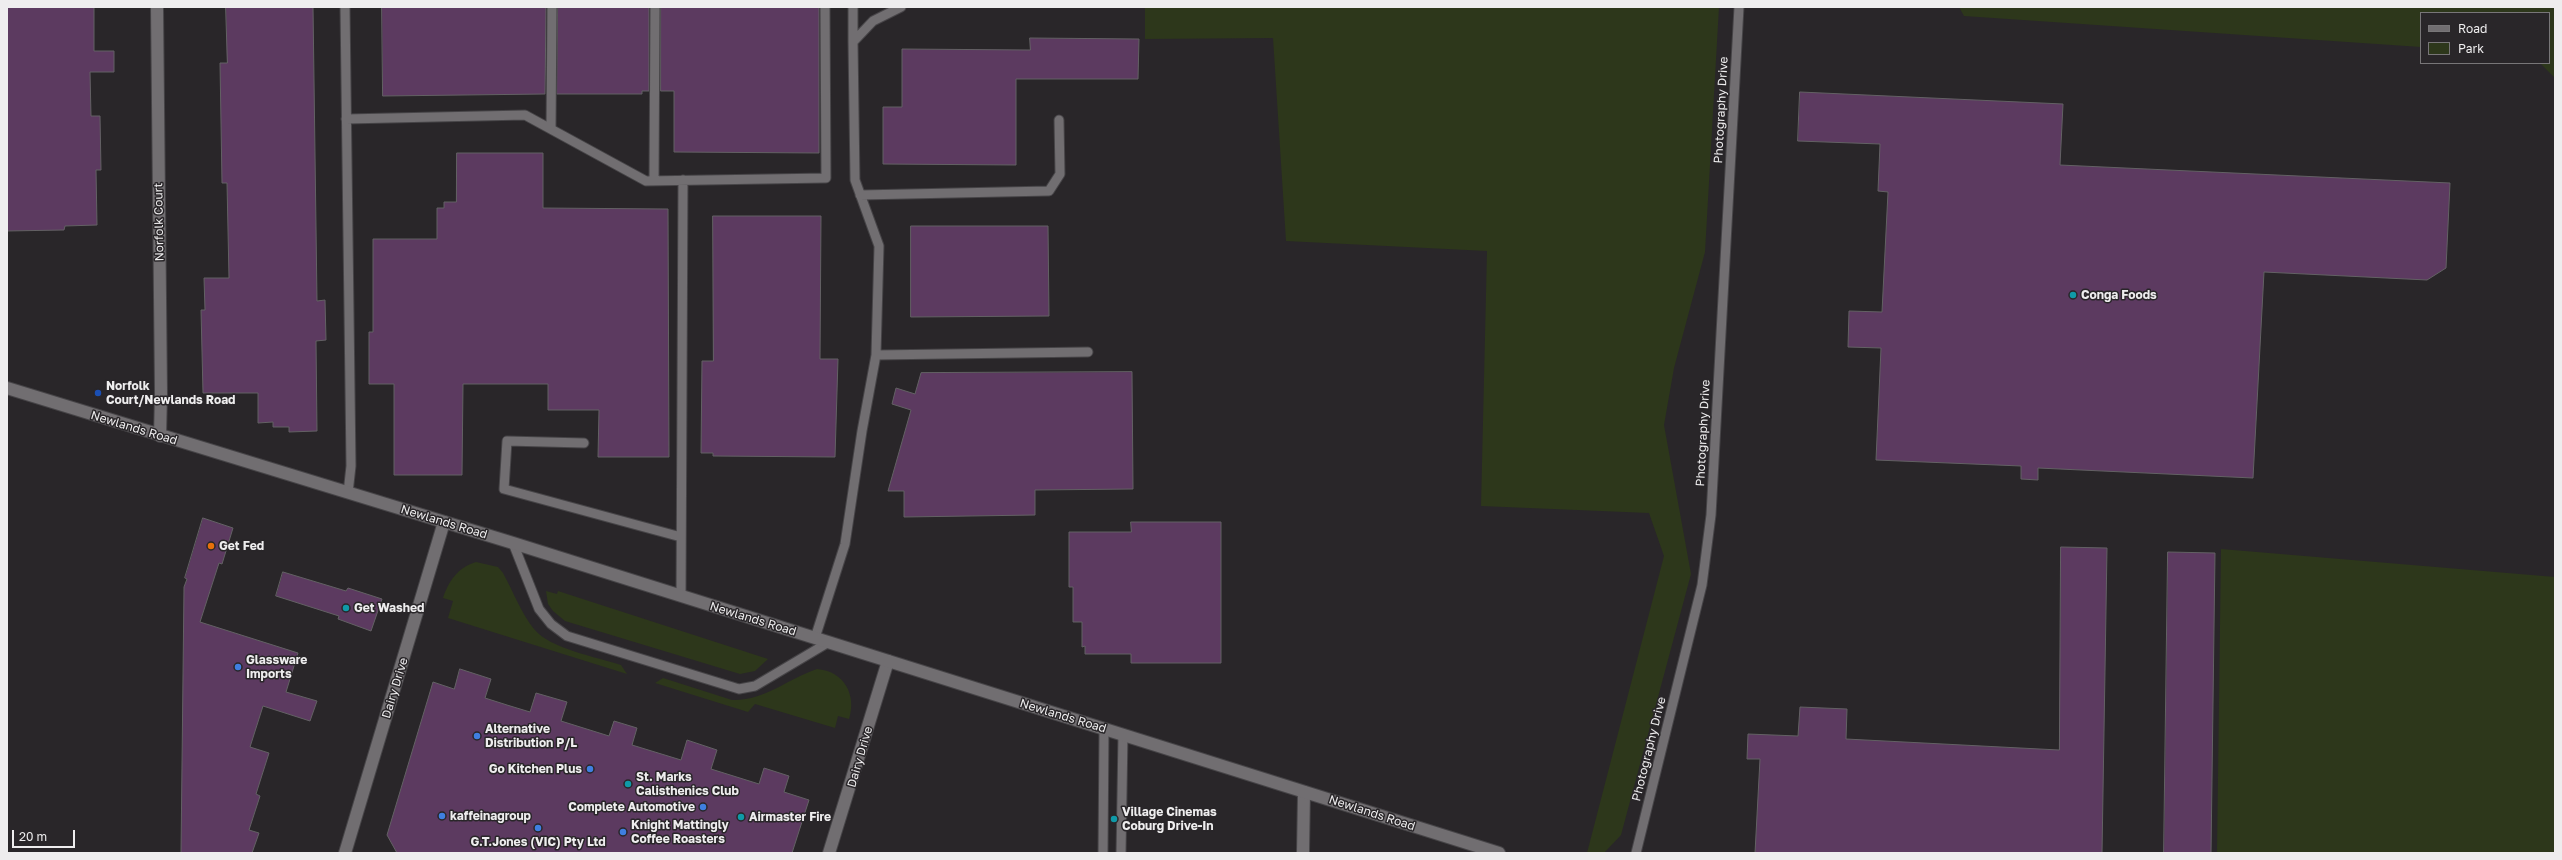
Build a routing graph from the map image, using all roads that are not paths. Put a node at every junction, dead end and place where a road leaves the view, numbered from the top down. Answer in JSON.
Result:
{"nodes":[{"id":1,"x":157,"y":7,"type":"edge"},
{"id":2,"x":345,"y":7,"type":"edge"},
{"id":3,"x":552,"y":7,"type":"edge"},
{"id":4,"x":655,"y":7,"type":"edge"},
{"id":5,"x":825,"y":7,"type":"edge"},
{"id":6,"x":853,"y":7,"type":"edge"},
{"id":7,"x":901,"y":7,"type":"edge"},
{"id":8,"x":1739,"y":7,"type":"edge"},
{"id":9,"x":853,"y":42,"type":"junction"},
{"id":10,"x":346,"y":119,"type":"junction"},
{"id":11,"x":1059,"y":120,"type":"dead end"},
{"id":12,"x":551,"y":129,"type":"junction"},
{"id":13,"x":683,"y":180,"type":"junction"},
{"id":14,"x":654,"y":181,"type":"junction"},
{"id":15,"x":860,"y":195,"type":"junction"},
{"id":16,"x":1088,"y":352,"type":"dead end"},
{"id":17,"x":876,"y":355,"type":"junction"},
{"id":18,"x":7,"y":388,"type":"edge"},
{"id":19,"x":160,"y":436,"type":"junction"},
{"id":20,"x":584,"y":443,"type":"dead end"},
{"id":21,"x":348,"y":493,"type":"junction"},
{"id":22,"x":444,"y":522,"type":"junction"},
{"id":23,"x":681,"y":537,"type":"junction"},
{"id":24,"x":513,"y":544,"type":"junction"},
{"id":25,"x":681,"y":596,"type":"junction"},
{"id":26,"x":815,"y":638,"type":"junction"},
{"id":27,"x":829,"y":642,"type":"junction"},
{"id":28,"x":888,"y":661,"type":"junction"},
{"id":29,"x":1104,"y":729,"type":"junction"},
{"id":30,"x":1123,"y":734,"type":"junction"},
{"id":31,"x":1304,"y":792,"type":"junction"},
{"id":32,"x":1493,"y":852,"type":"edge"},
{"id":33,"x":345,"y":853,"type":"edge"},
{"id":34,"x":830,"y":853,"type":"edge"},
{"id":35,"x":1103,"y":853,"type":"edge"},
{"id":36,"x":1121,"y":853,"type":"edge"},
{"id":37,"x":1303,"y":853,"type":"edge"},
{"id":38,"x":1636,"y":853,"type":"edge"}],
"edges":[{"from":1,"to":19,"type":"street","name":"Norfolk Court"},
{"from":2,"to":10,"type":"lane"},
{"from":3,"to":12,"type":"lane"},
{"from":4,"to":14,"type":"lane"},
{"from":5,"to":13,"type":"lane"},
{"from":6,"to":9,"type":"lane"},
{"from":7,"to":9,"type":"lane"},
{"from":8,"to":38,"type":"lane","name":"Photography Drive"},
{"from":9,"to":15,"type":"lane"},
{"from":10,"to":12,"type":"lane"},
{"from":10,"to":21,"type":"lane"},
{"from":11,"to":15,"type":"lane"},
{"from":12,"to":14,"type":"lane"},
{"from":13,"to":14,"type":"lane"},
{"from":13,"to":23,"type":"lane"},
{"from":15,"to":17,"type":"lane"},
{"from":16,"to":17,"type":"lane"},
{"from":17,"to":26,"type":"lane"},
{"from":18,"to":19,"type":"street","name":"Newlands Road"},
{"from":19,"to":21,"type":"street","name":"Newlands Road"},
{"from":20,"to":23,"type":"lane"},
{"from":21,"to":22,"type":"street","name":"Newlands Road"},
{"from":22,"to":24,"type":"street","name":"Newlands Road"},
{"from":22,"to":33,"type":"street","name":"Dairy Drive"},
{"from":23,"to":25,"type":"lane"},
{"from":24,"to":25,"type":"street","name":"Newlands Road"},
{"from":24,"to":27,"type":"lane"},
{"from":25,"to":26,"type":"street","name":"Newlands Road"},
{"from":26,"to":27,"type":"street","name":"Newlands Road"},
{"from":27,"to":28,"type":"street","name":"Newlands Road"},
{"from":28,"to":29,"type":"street","name":"Newlands Road"},
{"from":28,"to":34,"type":"street","name":"Dairy Drive"},
{"from":29,"to":30,"type":"street","name":"Newlands Road"},
{"from":29,"to":35,"type":"lane"},
{"from":30,"to":31,"type":"street","name":"Newlands Road"},
{"from":30,"to":36,"type":"lane"},
{"from":31,"to":32,"type":"street","name":"Newlands Road"},
{"from":31,"to":37,"type":"street"}]}
